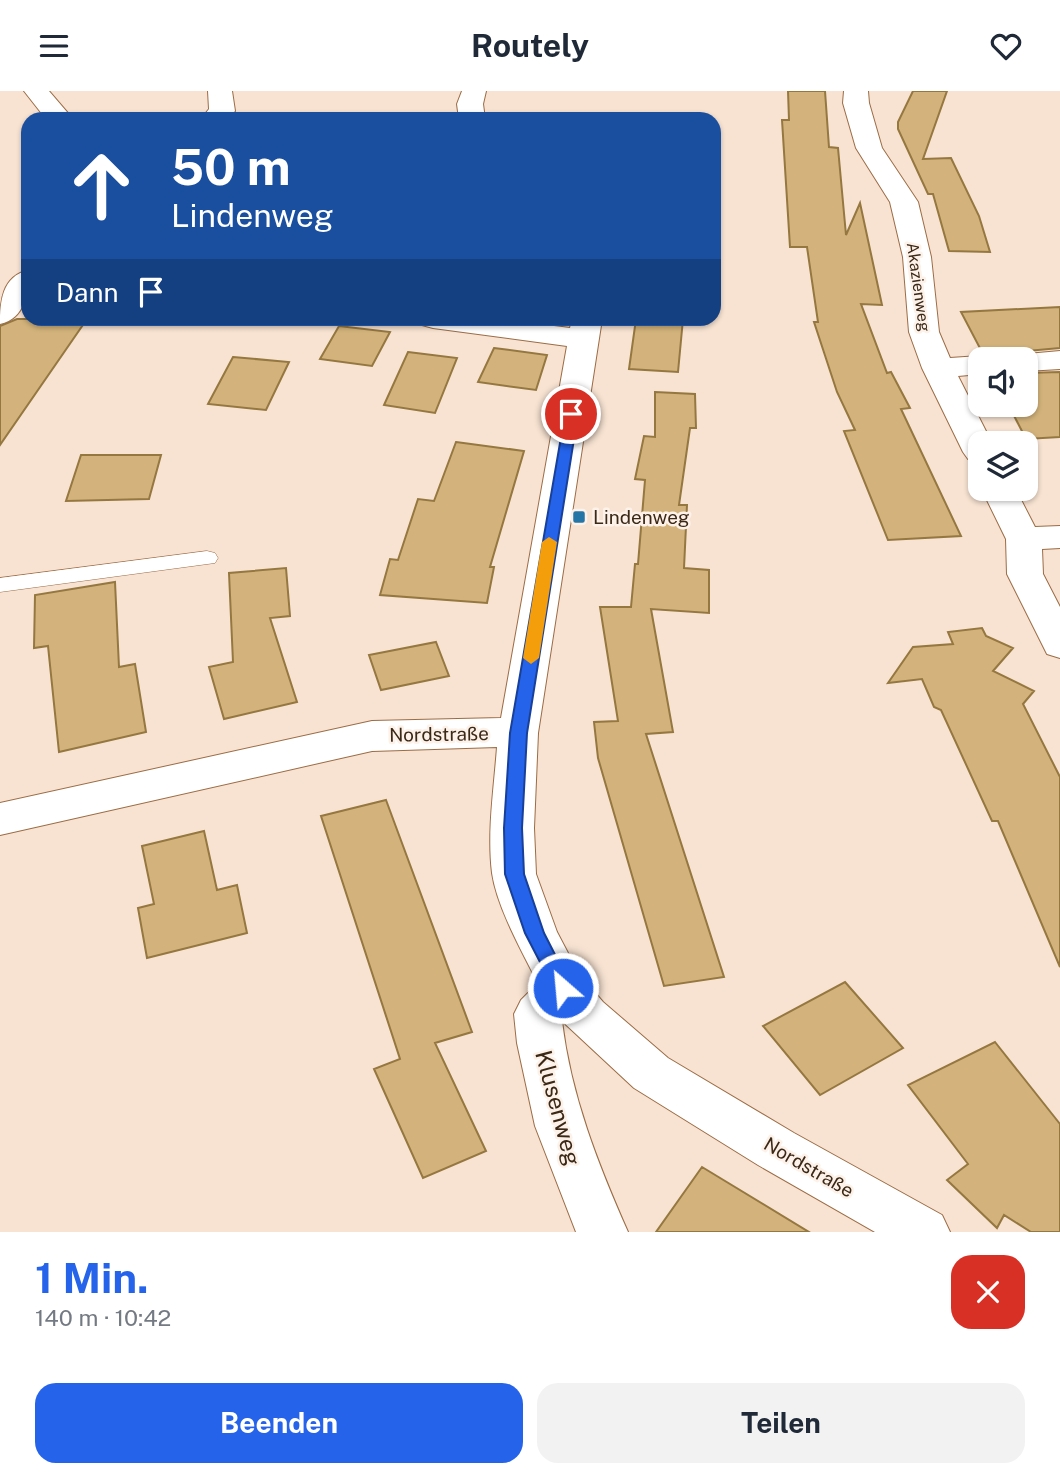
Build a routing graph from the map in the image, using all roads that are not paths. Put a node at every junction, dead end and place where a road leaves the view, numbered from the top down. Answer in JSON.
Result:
{"nodes":[{"id":1,"x":36,"y":91,"type":"edge"},
{"id":2,"x":220,"y":91,"type":"edge"},
{"id":3,"x":474,"y":91,"type":"edge"},
{"id":4,"x":856,"y":91,"type":"edge"},
{"id":5,"x":54,"y":112,"type":"edge"},
{"id":6,"x":221,"y":112,"type":"edge"},
{"id":7,"x":471,"y":112,"type":"edge"},
{"id":8,"x":21,"y":288,"type":"edge"},
{"id":9,"x":0,"y":315,"type":"edge"},
{"id":10,"x":540,"y":326,"type":"edge"},
{"id":11,"x":586,"y":329,"type":"edge"},
{"id":12,"x":1060,"y":360,"type":"edge"},
{"id":13,"x":1038,"y":361,"type":"edge"},
{"id":14,"x":968,"y":366,"type":"edge"},
{"id":15,"x":938,"y":368,"type":"junction"},
{"id":16,"x":970,"y":431,"type":"edge"},
{"id":17,"x":1005,"y":501,"type":"edge"},
{"id":18,"x":1060,"y":537,"type":"edge"},
{"id":19,"x":1024,"y":539,"type":"junction"},
{"id":20,"x":207,"y":558,"type":"dead end"},
{"id":21,"x":0,"y":585,"type":"edge"},
{"id":22,"x":1060,"y":645,"type":"edge"},
{"id":23,"x":519,"y":733,"type":"junction"},
{"id":24,"x":0,"y":819,"type":"edge"},
{"id":25,"x":563,"y":988,"type":"junction"},
{"id":26,"x":601,"y":1232,"type":"edge"},
{"id":27,"x":924,"y":1232,"type":"edge"}],
"edges":[{"from":1,"to":5,"type":"street"},
{"from":2,"to":6,"type":"street"},
{"from":3,"to":7,"type":"street"},
{"from":4,"to":15,"type":"street","name":"Akazienweg"},
{"from":8,"to":9,"type":"street"},
{"from":10,"to":11,"type":"street"},
{"from":11,"to":23,"type":"street"},
{"from":12,"to":13,"type":"street"},
{"from":14,"to":15,"type":"street"},
{"from":15,"to":16,"type":"street","name":"Akazienweg"},
{"from":17,"to":19,"type":"street"},
{"from":18,"to":19,"type":"street"},
{"from":19,"to":22,"type":"street"},
{"from":20,"to":21,"type":"lane"},
{"from":23,"to":24,"type":"street","name":"Nordstraße"},
{"from":23,"to":25,"type":"street","name":"Nordstraße"},
{"from":25,"to":26,"type":"street","name":"Klusenweg"},
{"from":25,"to":27,"type":"street","name":"Nordstraße"}]}
